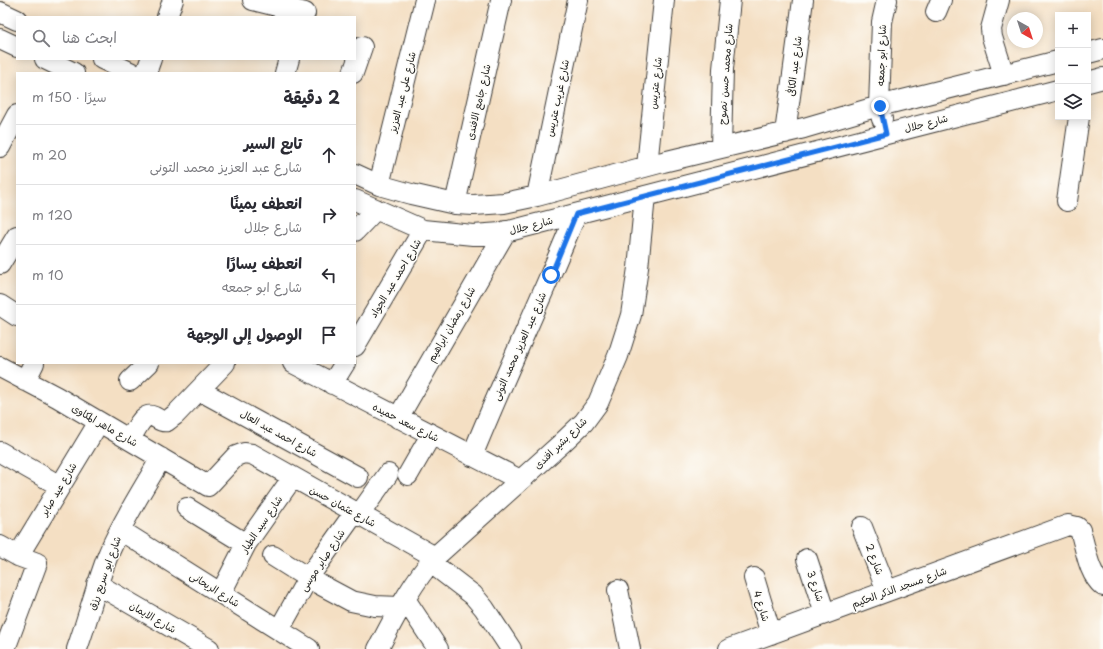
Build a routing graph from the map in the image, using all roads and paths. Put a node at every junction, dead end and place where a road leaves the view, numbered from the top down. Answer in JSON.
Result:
{"nodes":[{"id":1,"x":3,"y":0,"type":"edge"},
{"id":2,"x":173,"y":0,"type":"edge"},
{"id":3,"x":253,"y":0,"type":"edge"},
{"id":4,"x":424,"y":0,"type":"edge"},
{"id":5,"x":501,"y":0,"type":"edge"},
{"id":6,"x":578,"y":0,"type":"edge"},
{"id":7,"x":664,"y":0,"type":"edge"},
{"id":8,"x":730,"y":0,"type":"edge"},
{"id":9,"x":802,"y":0,"type":"edge"},
{"id":10,"x":887,"y":0,"type":"edge"},
{"id":11,"x":999,"y":0,"type":"edge"},
{"id":12,"x":0,"y":7,"type":"edge"},
{"id":13,"x":306,"y":10,"type":"edge"},
{"id":14,"x":0,"y":12,"type":"edge"},
{"id":15,"x":167,"y":16,"type":"edge"},
{"id":16,"x":16,"y":20,"type":"edge"},
{"id":17,"x":0,"y":39,"type":"edge"},
{"id":18,"x":16,"y":47,"type":"edge"},
{"id":19,"x":362,"y":47,"type":"dead end"},
{"id":20,"x":1103,"y":49,"type":"edge"},
{"id":21,"x":1091,"y":52,"type":"edge"},
{"id":22,"x":104,"y":60,"type":"edge"},
{"id":23,"x":151,"y":60,"type":"edge"},
{"id":24,"x":289,"y":60,"type":"edge"},
{"id":25,"x":1055,"y":62,"type":"edge"},
{"id":26,"x":43,"y":64,"type":"edge"},
{"id":27,"x":71,"y":72,"type":"edge"},
{"id":28,"x":130,"y":72,"type":"edge"},
{"id":29,"x":146,"y":72,"type":"edge"},
{"id":30,"x":284,"y":72,"type":"edge"},
{"id":31,"x":353,"y":72,"type":"edge"},
{"id":32,"x":1004,"y":75,"type":"junction"},
{"id":33,"x":1103,"y":78,"type":"edge"},
{"id":34,"x":1091,"y":81,"type":"edge"},
{"id":35,"x":1055,"y":91,"type":"edge"},
{"id":36,"x":880,"y":106,"type":"junction"},
{"id":37,"x":16,"y":117,"type":"edge"},
{"id":38,"x":1079,"y":120,"type":"edge"},
{"id":39,"x":785,"y":133,"type":"junction"},
{"id":40,"x":886,"y":134,"type":"junction"},
{"id":41,"x":0,"y":147,"type":"edge"},
{"id":42,"x":721,"y":148,"type":"junction"},
{"id":43,"x":647,"y":166,"type":"junction"},
{"id":44,"x":356,"y":174,"type":"edge"},
{"id":45,"x":379,"y":185,"type":"junction"},
{"id":46,"x":537,"y":196,"type":"junction"},
{"id":47,"x":645,"y":196,"type":"junction"},
{"id":48,"x":356,"y":200,"type":"edge"},
{"id":49,"x":1067,"y":201,"type":"dead end"},
{"id":50,"x":455,"y":204,"type":"junction"},
{"id":51,"x":376,"y":209,"type":"junction"},
{"id":52,"x":576,"y":214,"type":"junction"},
{"id":53,"x":356,"y":230,"type":"edge"},
{"id":54,"x":423,"y":230,"type":"junction"},
{"id":55,"x":506,"y":231,"type":"junction"},
{"id":56,"x":16,"y":238,"type":"edge"},
{"id":57,"x":0,"y":264,"type":"edge"},
{"id":58,"x":0,"y":306,"type":"edge"},
{"id":59,"x":16,"y":315,"type":"edge"},
{"id":60,"x":356,"y":344,"type":"edge"},
{"id":61,"x":34,"y":364,"type":"edge"},
{"id":62,"x":147,"y":364,"type":"edge"},
{"id":63,"x":224,"y":364,"type":"edge"},
{"id":64,"x":295,"y":364,"type":"edge"},
{"id":65,"x":344,"y":364,"type":"edge"},
{"id":66,"x":0,"y":367,"type":"edge"},
{"id":67,"x":25,"y":381,"type":"junction"},
{"id":68,"x":130,"y":381,"type":"dead end"},
{"id":69,"x":332,"y":384,"type":"junction"},
{"id":70,"x":199,"y":390,"type":"junction"},
{"id":71,"x":398,"y":418,"type":"junction"},
{"id":72,"x":99,"y":422,"type":"junction"},
{"id":73,"x":431,"y":435,"type":"junction"},
{"id":74,"x":130,"y":440,"type":"junction"},
{"id":75,"x":0,"y":452,"type":"edge"},
{"id":76,"x":472,"y":456,"type":"junction"},
{"id":77,"x":160,"y":458,"type":"junction"},
{"id":78,"x":388,"y":474,"type":"dead end"},
{"id":79,"x":408,"y":474,"type":"dead end"},
{"id":80,"x":293,"y":477,"type":"junction"},
{"id":81,"x":358,"y":477,"type":"dead end"},
{"id":82,"x":520,"y":480,"type":"junction"},
{"id":83,"x":60,"y":486,"type":"junction"},
{"id":84,"x":208,"y":486,"type":"joint"},
{"id":85,"x":187,"y":508,"type":"dead end"},
{"id":86,"x":357,"y":513,"type":"junction"},
{"id":87,"x":862,"y":527,"type":"dead end"},
{"id":88,"x":120,"y":530,"type":"junction"},
{"id":89,"x":246,"y":544,"type":"junction"},
{"id":90,"x":0,"y":546,"type":"edge"},
{"id":91,"x":18,"y":556,"type":"junction"},
{"id":92,"x":273,"y":556,"type":"dead end"},
{"id":93,"x":432,"y":559,"type":"junction"},
{"id":94,"x":807,"y":559,"type":"dead end"},
{"id":95,"x":308,"y":578,"type":"junction"},
{"id":96,"x":754,"y":578,"type":"dead end"},
{"id":97,"x":97,"y":584,"type":"junction"},
{"id":98,"x":1103,"y":586,"type":"edge"},
{"id":99,"x":618,"y":590,"type":"dead end"},
{"id":100,"x":887,"y":591,"type":"junction"},
{"id":101,"x":221,"y":593,"type":"junction"},
{"id":102,"x":403,"y":603,"type":"junction"},
{"id":103,"x":825,"y":614,"type":"junction"},
{"id":104,"x":279,"y":630,"type":"junction"},
{"id":105,"x":771,"y":634,"type":"junction"},
{"id":106,"x":84,"y":646,"type":"edge"},
{"id":107,"x":5,"y":649,"type":"edge"},
{"id":108,"x":208,"y":649,"type":"edge"},
{"id":109,"x":309,"y":649,"type":"edge"},
{"id":110,"x":378,"y":649,"type":"edge"},
{"id":111,"x":438,"y":649,"type":"edge"},
{"id":112,"x":511,"y":649,"type":"edge"},
{"id":113,"x":630,"y":649,"type":"edge"},
{"id":114,"x":729,"y":649,"type":"edge"}],
"edges":[{"from":1,"to":12,"type":"street"},
{"from":2,"to":15,"type":"street"},
{"from":3,"to":13,"type":"street"},
{"from":4,"to":45,"type":"street","name":"شارع على عبد العزيز"},
{"from":5,"to":50,"type":"street","name":"شارع جامع الافندى"},
{"from":6,"to":46,"type":"street","name":"شارع غريب عتريس"},
{"from":7,"to":43,"type":"street","name":"شارع عتريس"},
{"from":8,"to":42,"type":"street","name":"شارع محمد حسن نصوح"},
{"from":9,"to":39,"type":"street","name":"شارع عبد الكافى"},
{"from":10,"to":36,"type":"street","name":"شارع ابو جمعه"},
{"from":11,"to":32,"type":"street"},
{"from":14,"to":16,"type":"street"},
{"from":17,"to":18,"type":"street"},
{"from":19,"to":31,"type":"street"},
{"from":20,"to":21,"type":"street"},
{"from":22,"to":28,"type":"street"},
{"from":23,"to":29,"type":"street"},
{"from":24,"to":30,"type":"street"},
{"from":25,"to":32,"type":"street"},
{"from":26,"to":27,"type":"street"},
{"from":32,"to":36,"type":"street"},
{"from":33,"to":34,"type":"street"},
{"from":35,"to":40,"type":"street","name":"شارع جلال"},
{"from":36,"to":39,"type":"street"},
{"from":36,"to":40,"type":"street","name":"شارع ابو جمعه"},
{"from":37,"to":41,"type":"street"},
{"from":38,"to":49,"type":"street"},
{"from":39,"to":42,"type":"street"},
{"from":40,"to":47,"type":"street","name":"شارع جلال"},
{"from":42,"to":43,"type":"street"},
{"from":43,"to":46,"type":"street"},
{"from":44,"to":45,"type":"street"},
{"from":45,"to":50,"type":"street"},
{"from":46,"to":50,"type":"street"},
{"from":47,"to":52,"type":"street","name":"شارع جلال"},
{"from":47,"to":82,"type":"street","name":"شارع بشير افندى"},
{"from":48,"to":51,"type":"street","name":"شارع جلال"},
{"from":51,"to":53,"type":"street"},
{"from":51,"to":54,"type":"street","name":"شارع جلال"},
{"from":52,"to":55,"type":"street","name":"شارع جلال"},
{"from":52,"to":76,"type":"street","name":"شارع عبد العزيز محمد التونى"},
{"from":54,"to":55,"type":"street","name":"شارع جلال"},
{"from":54,"to":60,"type":"street","name":"شارع احمد عبد الجواد"},
{"from":55,"to":71,"type":"street","name":"شارع رمضان ابراهيم"},
{"from":56,"to":57,"type":"street"},
{"from":58,"to":59,"type":"street"},
{"from":61,"to":67,"type":"street"},
{"from":62,"to":68,"type":"street"},
{"from":63,"to":70,"type":"street"},
{"from":64,"to":69,"type":"street","name":"شارع سعد حميده"},
{"from":65,"to":69,"type":"street"},
{"from":66,"to":67,"type":"street","name":"شارع ماهر المكاوى"},
{"from":67,"to":72,"type":"street","name":"شارع ماهر المكاوى"},
{"from":69,"to":71,"type":"street","name":"شارع سعد حميده"},
{"from":70,"to":74,"type":"street"},
{"from":70,"to":81,"type":"street","name":"شارع احمد عبد العال"},
{"from":71,"to":73,"type":"street","name":"شارع سعد حميده"},
{"from":72,"to":74,"type":"street","name":"شارع ماهر المكاوى"},
{"from":72,"to":83,"type":"street","name":"شارع عيد صابر"},
{"from":73,"to":76,"type":"street","name":"شارع سعد حميده"},
{"from":73,"to":79,"type":"street"},
{"from":74,"to":77,"type":"street","name":"شارع ماهر المكاوى"},
{"from":75,"to":83,"type":"street"},
{"from":76,"to":82,"type":"street","name":"شارع سعد حميده"},
{"from":77,"to":84,"type":"street","name":"شارع ماهر المكاوى"},
{"from":77,"to":88,"type":"street","name":"شارع ابو سريع رزق"},
{"from":78,"to":86,"type":"street","name":"شارع صابر موسى"},
{"from":80,"to":84,"type":"street","name":"شارع عثمان حسن"},
{"from":80,"to":86,"type":"street","name":"شارع عثمان حسن"},
{"from":80,"to":89,"type":"street","name":"شارع سيد الطيار"},
{"from":82,"to":93,"type":"street","name":"شارع بشير افندى"},
{"from":83,"to":91,"type":"street","name":"شارع عيد صابر"},
{"from":85,"to":89,"type":"street"},
{"from":86,"to":93,"type":"street","name":"شارع عثمان حسن"},
{"from":86,"to":95,"type":"street","name":"شارع صابر موسى"},
{"from":87,"to":100,"type":"street","name":"شارع 2"},
{"from":88,"to":97,"type":"street","name":"شارع ابو سريع رزق"},
{"from":88,"to":101,"type":"street","name":"شارع الريحانى"},
{"from":89,"to":101,"type":"street","name":"شارع سيد الطيار"},
{"from":90,"to":91,"type":"street"},
{"from":91,"to":107,"type":"street"},
{"from":92,"to":95,"type":"street"},
{"from":93,"to":102,"type":"street","name":"شارع بشير افندى"},
{"from":93,"to":112,"type":"street","name":"شارع عثمان حسن"},
{"from":94,"to":103,"type":"street","name":"شارع 3"},
{"from":95,"to":102,"type":"street"},
{"from":95,"to":104,"type":"street","name":"شارع صابر موسى"},
{"from":96,"to":105,"type":"street","name":"شارع 4"},
{"from":97,"to":106,"type":"street","name":"شارع ابو سريع رزق"},
{"from":97,"to":108,"type":"street","name":"شارع الايمان"},
{"from":98,"to":100,"type":"street","name":"شارع مسجد الذكر الحكيم"},
{"from":99,"to":113,"type":"street"},
{"from":100,"to":103,"type":"street","name":"شارع مسجد الذكر الحكيم"},
{"from":101,"to":104,"type":"street","name":"شارع الريحانى"},
{"from":102,"to":110,"type":"street","name":"شارع بشير افندى"},
{"from":102,"to":111,"type":"street"},
{"from":103,"to":105,"type":"street","name":"شارع مسجد الذكر الحكيم"},
{"from":104,"to":109,"type":"street","name":"شارع الريحانى"},
{"from":105,"to":114,"type":"street","name":"شارع مسجد الذكر الحكيم"}]}
